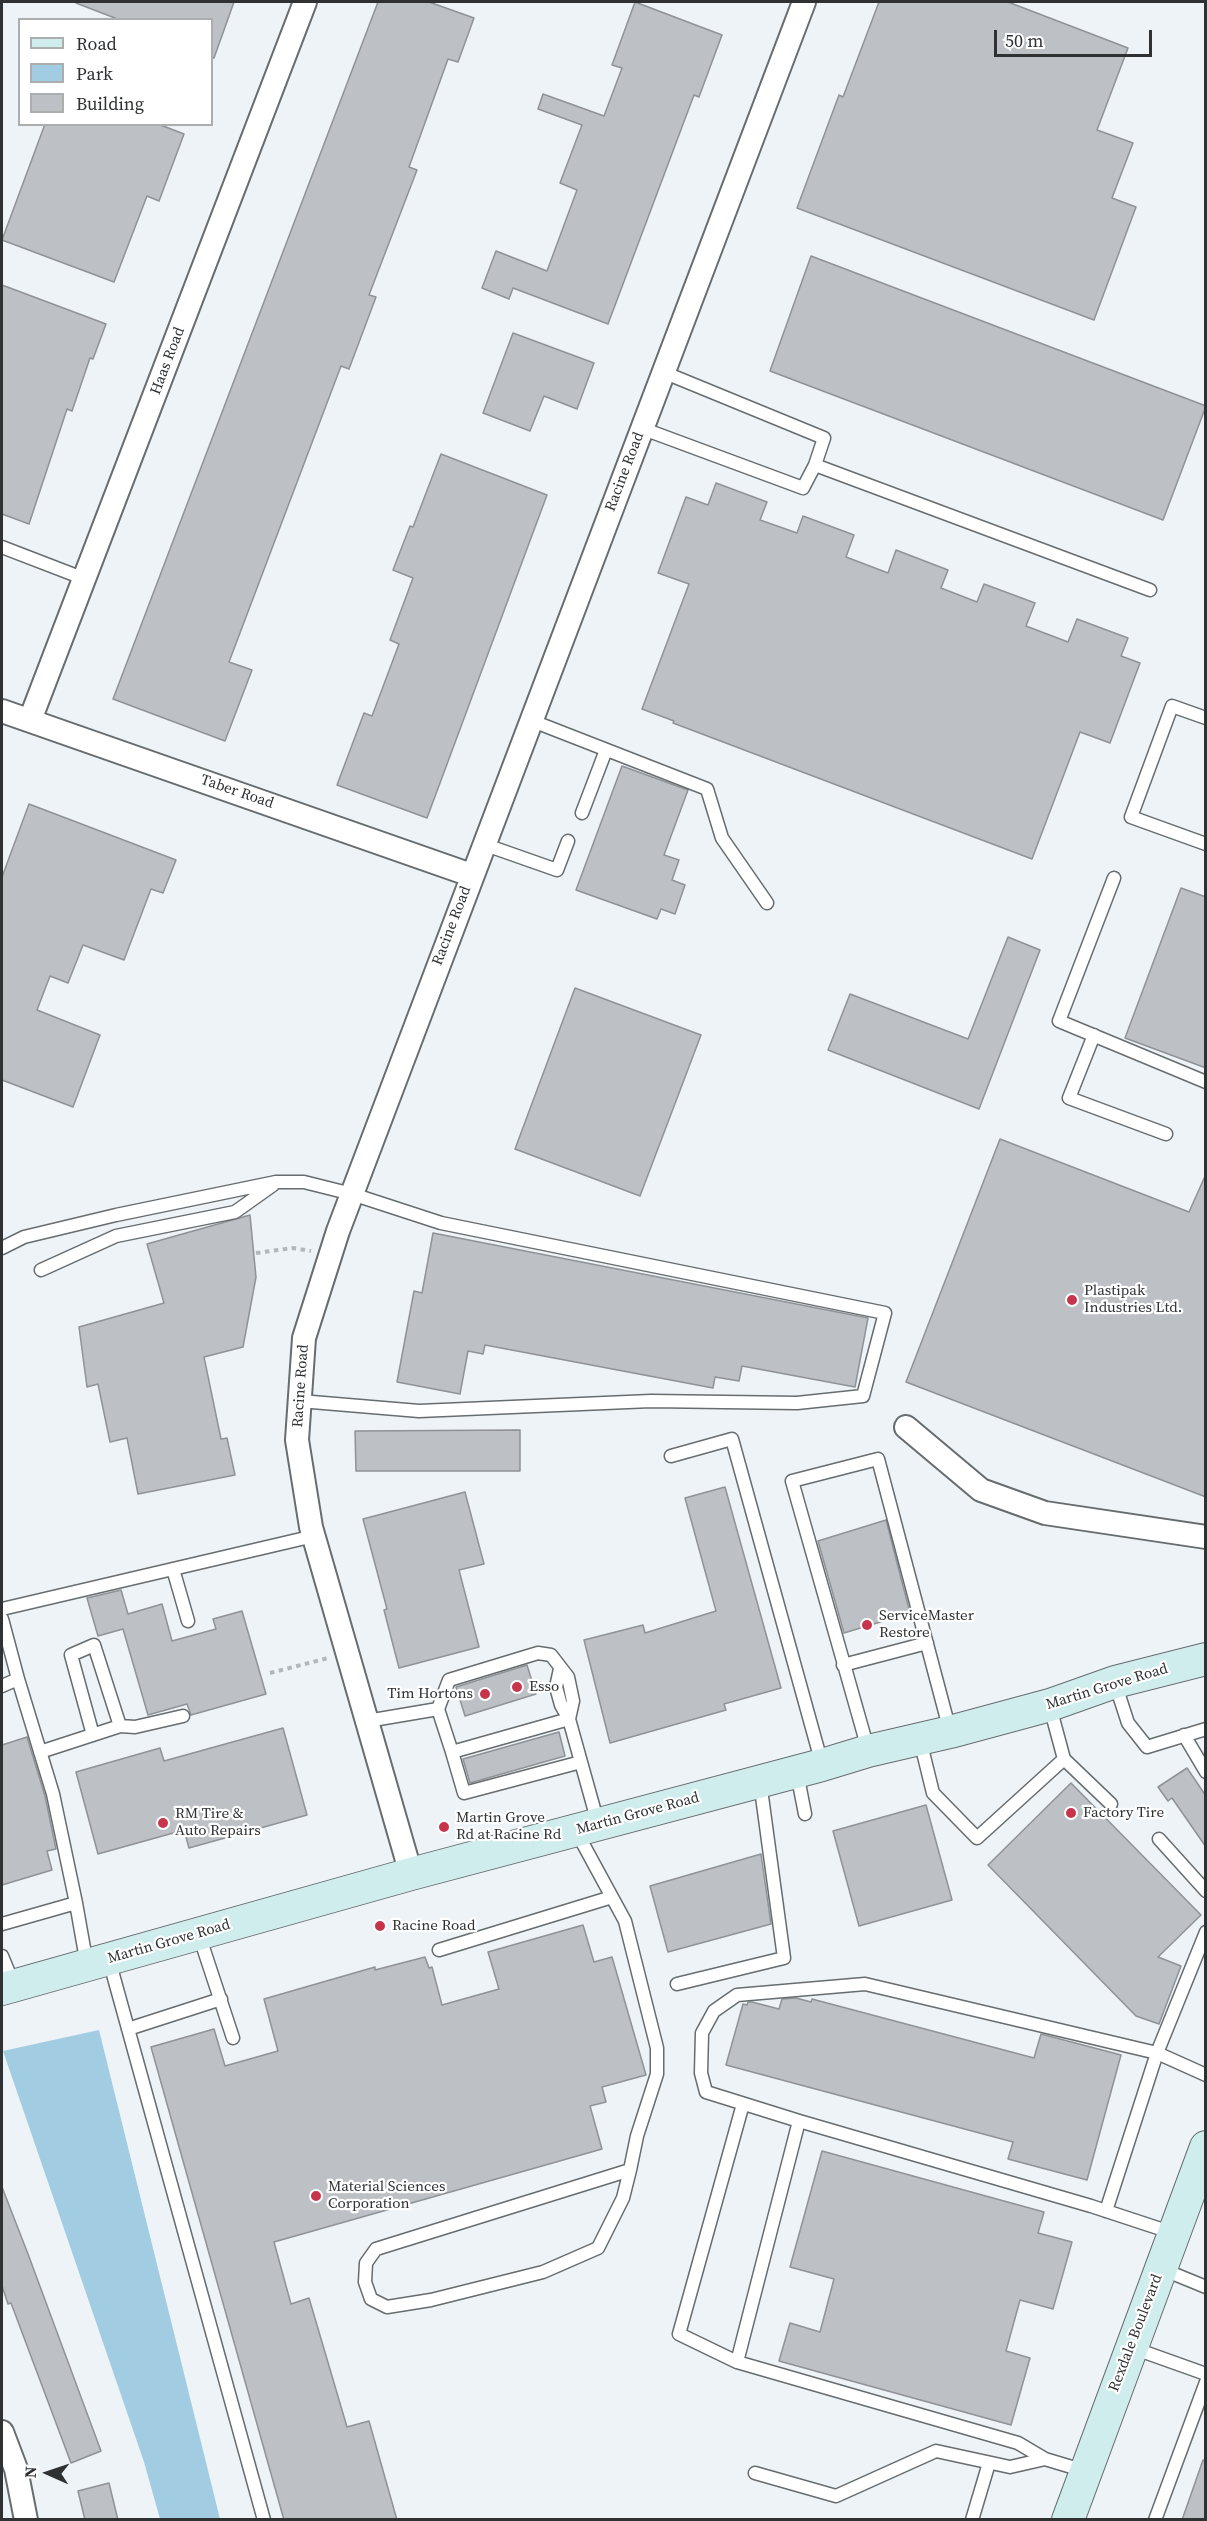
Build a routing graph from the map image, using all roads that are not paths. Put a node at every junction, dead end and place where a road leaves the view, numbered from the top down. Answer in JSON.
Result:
{"nodes":[{"id":1,"x":305,"y":2,"type":"edge"},
{"id":2,"x":804,"y":2,"type":"edge"},
{"id":3,"x":663,"y":372,"type":"junction"},
{"id":4,"x":641,"y":428,"type":"junction"},
{"id":5,"x":815,"y":465,"type":"junction"},
{"id":6,"x":2,"y":548,"type":"edge"},
{"id":7,"x":85,"y":579,"type":"junction"},
{"id":8,"x":1150,"y":590,"type":"dead end"},
{"id":9,"x":2,"y":711,"type":"edge"},
{"id":10,"x":1206,"y":718,"type":"edge"},
{"id":11,"x":30,"y":720,"type":"junction"},
{"id":12,"x":530,"y":720,"type":"junction"},
{"id":13,"x":606,"y":750,"type":"junction"},
{"id":14,"x":582,"y":813,"type":"dead end"},
{"id":15,"x":568,"y":841,"type":"dead end"},
{"id":16,"x":483,"y":844,"type":"junction"},
{"id":17,"x":1206,"y":844,"type":"edge"},
{"id":18,"x":471,"y":875,"type":"junction"},
{"id":19,"x":1114,"y":878,"type":"dead end"},
{"id":20,"x":767,"y":903,"type":"dead end"},
{"id":21,"x":1094,"y":1035,"type":"junction"},
{"id":22,"x":1206,"y":1082,"type":"edge"},
{"id":23,"x":1166,"y":1134,"type":"dead end"},
{"id":24,"x":276,"y":1182,"type":"junction"},
{"id":25,"x":352,"y":1194,"type":"junction"},
{"id":26,"x":2,"y":1248,"type":"edge"},
{"id":27,"x":41,"y":1270,"type":"dead end"},
{"id":28,"x":300,"y":1401,"type":"junction"},
{"id":29,"x":906,"y":1427,"type":"dead end"},
{"id":30,"x":671,"y":1456,"type":"dead end"},
{"id":31,"x":314,"y":1536,"type":"junction"},
{"id":32,"x":1206,"y":1537,"type":"edge"},
{"id":33,"x":173,"y":1569,"type":"junction"},
{"id":34,"x":2,"y":1609,"type":"edge"},
{"id":35,"x":2,"y":1619,"type":"edge"},
{"id":36,"x":188,"y":1621,"type":"dead end"},
{"id":37,"x":927,"y":1643,"type":"junction"},
{"id":38,"x":1206,"y":1659,"type":"edge"},
{"id":39,"x":843,"y":1665,"type":"junction"},
{"id":40,"x":18,"y":1679,"type":"junction"},
{"id":41,"x":1115,"y":1682,"type":"junction"},
{"id":42,"x":2,"y":1686,"type":"edge"},
{"id":43,"x":1050,"y":1704,"type":"junction"},
{"id":44,"x":438,"y":1709,"type":"junction"},
{"id":45,"x":183,"y":1716,"type":"dead end"},
{"id":46,"x":569,"y":1719,"type":"junction"},
{"id":47,"x":367,"y":1721,"type":"junction"},
{"id":48,"x":120,"y":1726,"type":"junction"},
{"id":49,"x":1206,"y":1729,"type":"edge"},
{"id":50,"x":950,"y":1732,"type":"junction"},
{"id":51,"x":93,"y":1735,"type":"junction"},
{"id":52,"x":1184,"y":1735,"type":"junction"},
{"id":53,"x":920,"y":1739,"type":"junction"},
{"id":54,"x":868,"y":1751,"type":"junction"},
{"id":55,"x":40,"y":1752,"type":"junction"},
{"id":56,"x":452,"y":1752,"type":"junction"},
{"id":57,"x":1064,"y":1760,"type":"junction"},
{"id":58,"x":581,"y":1762,"type":"junction"},
{"id":59,"x":810,"y":1768,"type":"junction"},
{"id":60,"x":1206,"y":1772,"type":"edge"},
{"id":61,"x":760,"y":1781,"type":"junction"},
{"id":62,"x":1111,"y":1804,"type":"dead end"},
{"id":63,"x":805,"y":1814,"type":"dead end"},
{"id":64,"x":587,"y":1827,"type":"junction"},
{"id":65,"x":1160,"y":1839,"type":"dead end"},
{"id":66,"x":411,"y":1874,"type":"junction"},
{"id":67,"x":1206,"y":1891,"type":"edge"},
{"id":68,"x":612,"y":1897,"type":"junction"},
{"id":69,"x":76,"y":1903,"type":"junction"},
{"id":70,"x":2,"y":1924,"type":"edge"},
{"id":71,"x":1206,"y":1932,"type":"edge"},
{"id":72,"x":198,"y":1934,"type":"junction"},
{"id":73,"x":439,"y":1950,"type":"dead end"},
{"id":74,"x":2,"y":1956,"type":"edge"},
{"id":75,"x":98,"y":1962,"type":"junction"},
{"id":76,"x":677,"y":1984,"type":"dead end"},
{"id":77,"x":8,"y":1987,"type":"edge"},
{"id":78,"x":221,"y":1999,"type":"junction"},
{"id":79,"x":128,"y":2029,"type":"junction"},
{"id":80,"x":233,"y":2038,"type":"dead end"},
{"id":81,"x":1157,"y":2053,"type":"junction"},
{"id":82,"x":1206,"y":2075,"type":"edge"},
{"id":83,"x":743,"y":2104,"type":"junction"},
{"id":84,"x":799,"y":2121,"type":"junction"},
{"id":85,"x":1206,"y":2147,"type":"edge"},
{"id":86,"x":630,"y":2170,"type":"junction"},
{"id":87,"x":1106,"y":2211,"type":"junction"},
{"id":88,"x":1174,"y":2233,"type":"junction"},
{"id":89,"x":1161,"y":2269,"type":"junction"},
{"id":90,"x":1206,"y":2288,"type":"edge"},
{"id":91,"x":1131,"y":2348,"type":"junction"},
{"id":92,"x":737,"y":2362,"type":"junction"},
{"id":93,"x":1206,"y":2374,"type":"edge"},
{"id":94,"x":1206,"y":2382,"type":"edge"},
{"id":95,"x":2,"y":2432,"type":"edge"},
{"id":96,"x":1045,"y":2459,"type":"junction"},
{"id":97,"x":989,"y":2463,"type":"junction"},
{"id":98,"x":1085,"y":2471,"type":"junction"},
{"id":99,"x":755,"y":2473,"type":"dead end"},
{"id":100,"x":26,"y":2520,"type":"edge"},
{"id":101,"x":264,"y":2520,"type":"edge"},
{"id":102,"x":972,"y":2520,"type":"edge"},
{"id":103,"x":1068,"y":2520,"type":"edge"},
{"id":104,"x":1155,"y":2520,"type":"edge"}],
"edges":[{"from":1,"to":7,"type":"street","name":"Haas Road"},
{"from":2,"to":3,"type":"street","name":"Racine Road"},
{"from":3,"to":4,"type":"street","name":"Racine Road"},
{"from":3,"to":5,"type":"lane"},
{"from":4,"to":5,"type":"lane"},
{"from":4,"to":12,"type":"street","name":"Racine Road"},
{"from":5,"to":8,"type":"lane"},
{"from":6,"to":7,"type":"lane"},
{"from":7,"to":11,"type":"street","name":"Haas Road"},
{"from":9,"to":11,"type":"street","name":"Taber Road"},
{"from":10,"to":17,"type":"lane"},
{"from":11,"to":18,"type":"street","name":"Taber Road"},
{"from":12,"to":13,"type":"lane"},
{"from":12,"to":16,"type":"street","name":"Racine Road"},
{"from":13,"to":14,"type":"lane"},
{"from":13,"to":20,"type":"lane"},
{"from":15,"to":16,"type":"lane"},
{"from":16,"to":18,"type":"street","name":"Racine Road"},
{"from":18,"to":25,"type":"street","name":"Racine Road"},
{"from":19,"to":21,"type":"lane"},
{"from":21,"to":22,"type":"lane"},
{"from":21,"to":23,"type":"lane"},
{"from":24,"to":25,"type":"lane"},
{"from":24,"to":26,"type":"lane"},
{"from":24,"to":27,"type":"lane"},
{"from":25,"to":28,"type":"street","name":"Racine Road"},
{"from":25,"to":28,"type":"lane"},
{"from":28,"to":31,"type":"street","name":"Racine Road"},
{"from":29,"to":32,"type":"street"},
{"from":30,"to":59,"type":"lane"},
{"from":31,"to":33,"type":"lane"},
{"from":31,"to":47,"type":"street","name":"Racine Road"},
{"from":33,"to":34,"type":"lane"},
{"from":33,"to":36,"type":"lane"},
{"from":35,"to":40,"type":"lane"},
{"from":37,"to":39,"type":"lane"},
{"from":37,"to":39,"type":"lane"},
{"from":37,"to":50,"type":"lane"},
{"from":38,"to":41,"type":"main road","name":"Martin Grove Road"},
{"from":39,"to":54,"type":"lane"},
{"from":40,"to":42,"type":"lane"},
{"from":40,"to":55,"type":"lane"},
{"from":41,"to":43,"type":"main road","name":"Martin Grove Road"},
{"from":41,"to":52,"type":"lane"},
{"from":43,"to":50,"type":"main road","name":"Martin Grove Road"},
{"from":43,"to":57,"type":"lane"},
{"from":44,"to":46,"type":"lane"},
{"from":44,"to":47,"type":"lane"},
{"from":44,"to":56,"type":"lane"},
{"from":45,"to":48,"type":"lane"},
{"from":46,"to":56,"type":"lane"},
{"from":46,"to":58,"type":"lane"},
{"from":47,"to":66,"type":"street","name":"Racine Road"},
{"from":48,"to":51,"type":"lane"},
{"from":48,"to":51,"type":"lane"},
{"from":49,"to":52,"type":"lane"},
{"from":50,"to":53,"type":"main road","name":"Martin Grove Road"},
{"from":51,"to":55,"type":"lane"},
{"from":52,"to":60,"type":"lane"},
{"from":53,"to":54,"type":"main road","name":"Martin Grove Road"},
{"from":53,"to":57,"type":"lane"},
{"from":54,"to":59,"type":"main road","name":"Martin Grove Road"},
{"from":55,"to":69,"type":"lane"},
{"from":56,"to":58,"type":"lane"},
{"from":57,"to":62,"type":"lane"},
{"from":58,"to":64,"type":"lane"},
{"from":59,"to":61,"type":"main road","name":"Martin Grove Road"},
{"from":59,"to":63,"type":"lane"},
{"from":61,"to":64,"type":"main road","name":"Martin Grove Road"},
{"from":61,"to":76,"type":"lane"},
{"from":64,"to":66,"type":"main road","name":"Martin Grove Road"},
{"from":64,"to":68,"type":"lane"},
{"from":65,"to":67,"type":"lane"},
{"from":66,"to":72,"type":"main road","name":"Martin Grove Road"},
{"from":68,"to":73,"type":"lane"},
{"from":68,"to":86,"type":"lane"},
{"from":69,"to":70,"type":"lane"},
{"from":69,"to":75,"type":"lane"},
{"from":71,"to":81,"type":"lane"},
{"from":72,"to":75,"type":"main road","name":"Martin Grove Road"},
{"from":72,"to":78,"type":"lane"},
{"from":74,"to":77,"type":"lane"},
{"from":75,"to":77,"type":"main road","name":"Martin Grove Road"},
{"from":75,"to":79,"type":"lane"},
{"from":78,"to":79,"type":"lane"},
{"from":78,"to":80,"type":"lane"},
{"from":79,"to":101,"type":"lane"},
{"from":81,"to":82,"type":"lane"},
{"from":81,"to":83,"type":"lane"},
{"from":81,"to":87,"type":"lane"},
{"from":83,"to":84,"type":"lane"},
{"from":83,"to":92,"type":"lane"},
{"from":84,"to":87,"type":"lane"},
{"from":84,"to":92,"type":"lane"},
{"from":85,"to":88,"type":"main road","name":"Rexdale Boulevard"},
{"from":86,"to":86,"type":"lane"},
{"from":87,"to":88,"type":"lane"},
{"from":88,"to":89,"type":"main road","name":"Rexdale Boulevard"},
{"from":89,"to":90,"type":"lane"},
{"from":89,"to":91,"type":"main road","name":"Rexdale Boulevard"},
{"from":91,"to":93,"type":"lane"},
{"from":91,"to":98,"type":"main road","name":"Rexdale Boulevard"},
{"from":92,"to":96,"type":"lane"},
{"from":94,"to":104,"type":"lane"},
{"from":95,"to":100,"type":"street"},
{"from":96,"to":97,"type":"lane"},
{"from":96,"to":98,"type":"lane"},
{"from":97,"to":99,"type":"lane"},
{"from":97,"to":102,"type":"lane"},
{"from":98,"to":103,"type":"main road","name":"Rexdale Boulevard"}]}
